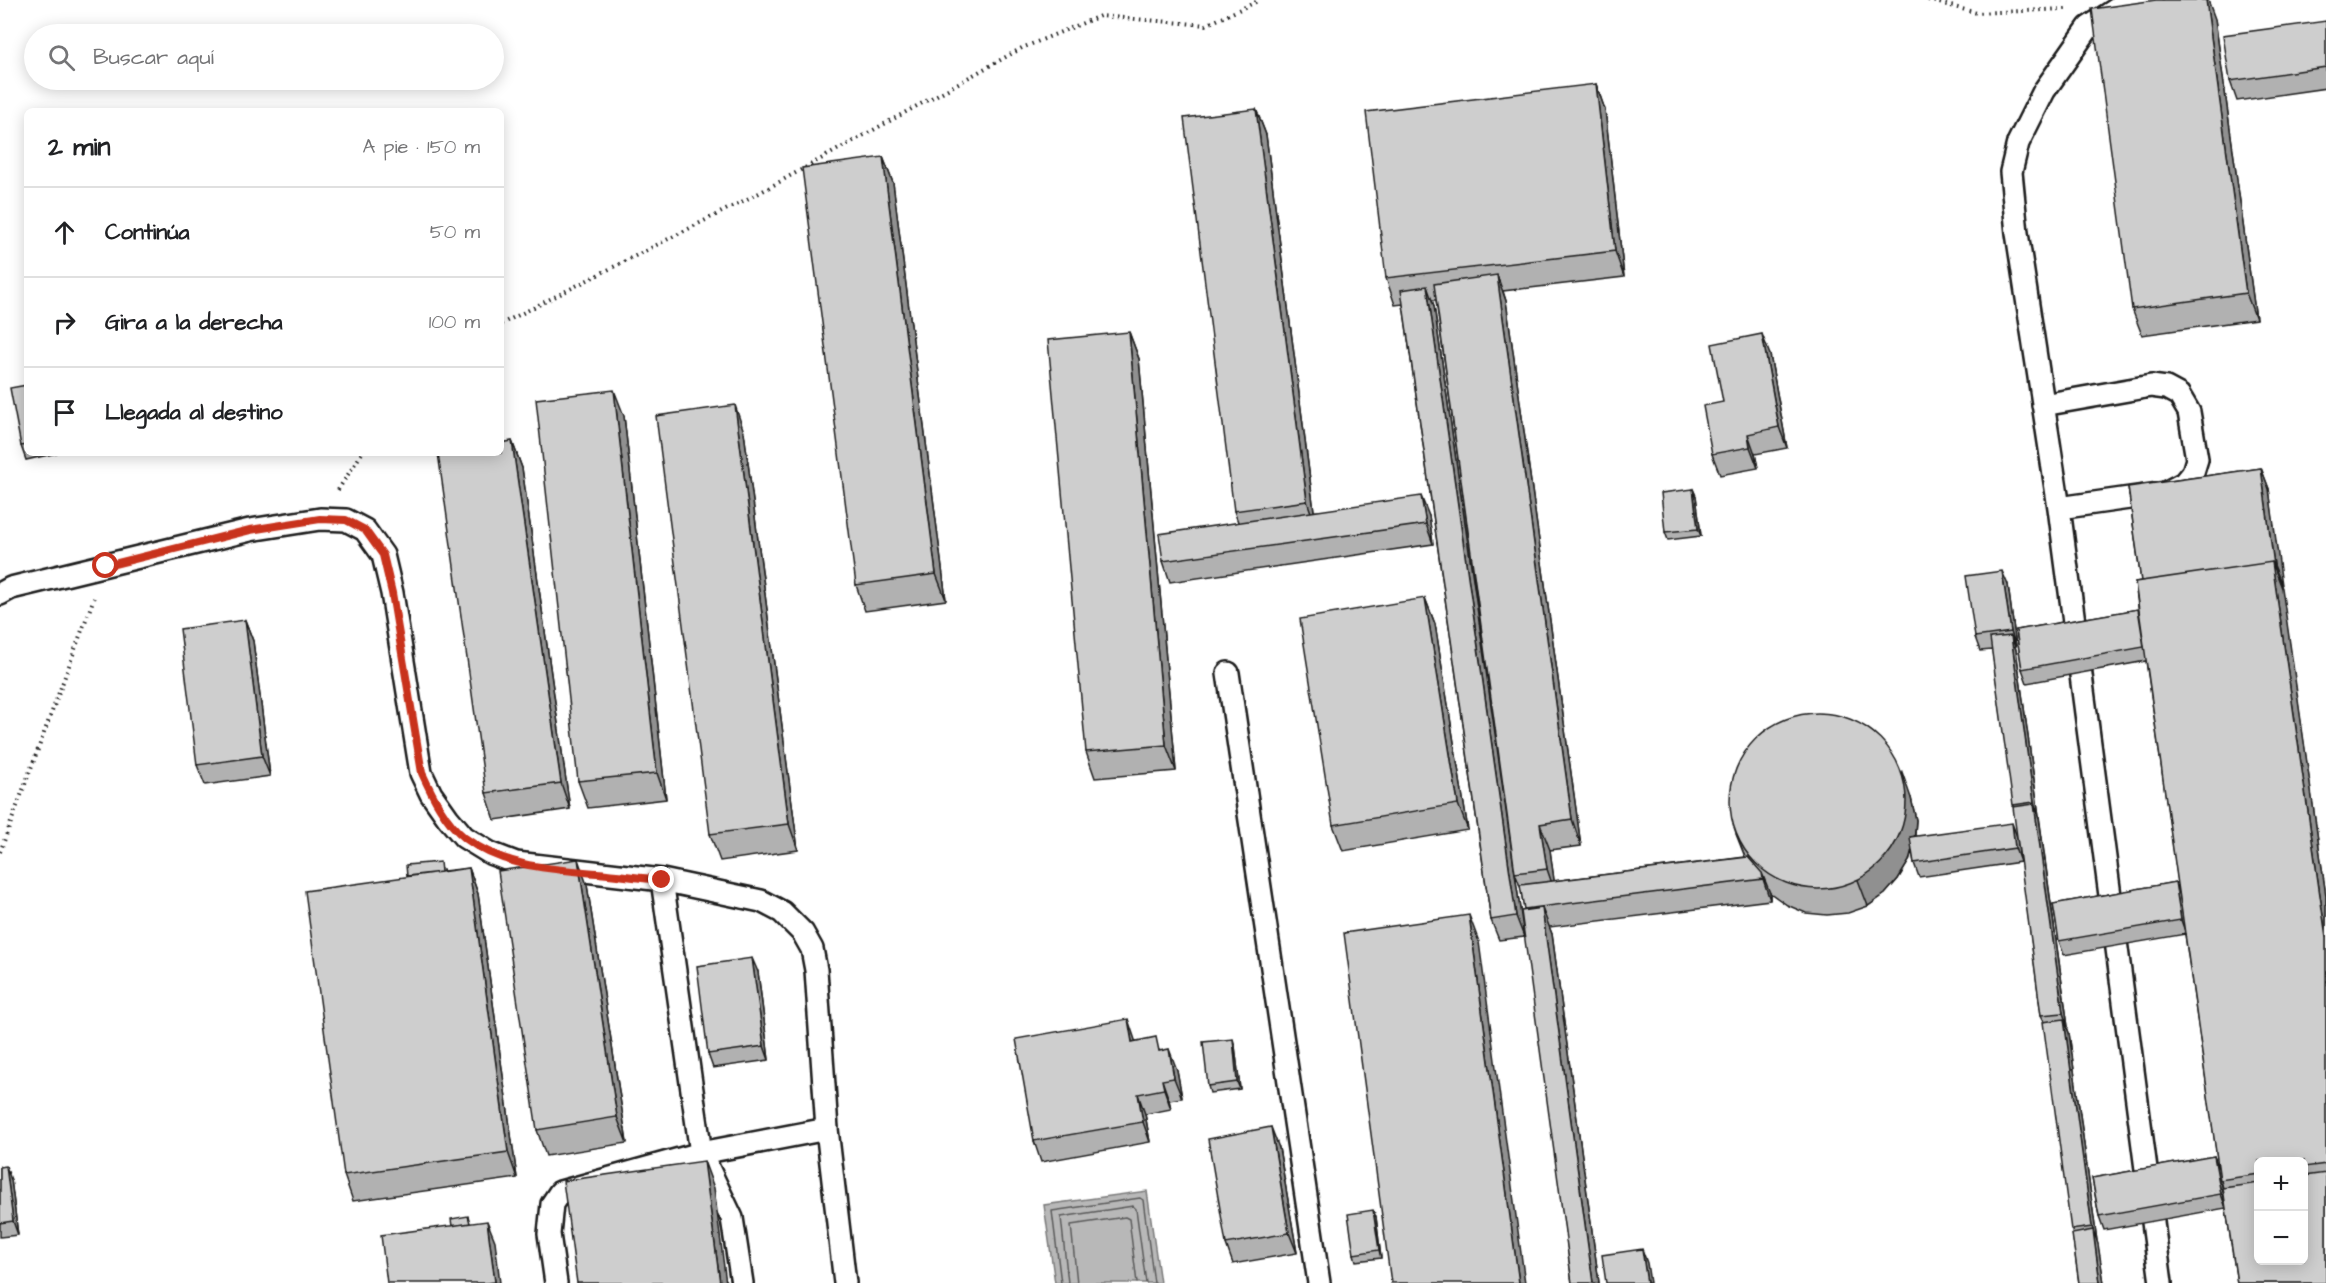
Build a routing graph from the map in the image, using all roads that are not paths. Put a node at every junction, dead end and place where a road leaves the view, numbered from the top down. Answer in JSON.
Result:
{"nodes":[{"id":1,"x":2151,"y":0,"type":"edge"},
{"id":2,"x":2043,"y":405,"type":"junction"},
{"id":3,"x":2059,"y":508,"type":"junction"},
{"id":4,"x":0,"y":594,"type":"edge"},
{"id":5,"x":1228,"y":673,"type":"dead end"},
{"id":6,"x":662,"y":880,"type":"junction"},
{"id":7,"x":827,"y":1129,"type":"junction"},
{"id":8,"x":701,"y":1153,"type":"junction"},
{"id":9,"x":556,"y":1283,"type":"edge"},
{"id":10,"x":742,"y":1283,"type":"edge"},
{"id":11,"x":844,"y":1283,"type":"edge"},
{"id":12,"x":1319,"y":1283,"type":"edge"},
{"id":13,"x":2161,"y":1283,"type":"edge"}],
"edges":[{"from":1,"to":2,"type":"lane"},
{"from":2,"to":3,"type":"lane"},
{"from":2,"to":3,"type":"lane"},
{"from":3,"to":13,"type":"lane"},
{"from":4,"to":6,"type":"lane"},
{"from":5,"to":12,"type":"lane"},
{"from":6,"to":7,"type":"lane"},
{"from":6,"to":8,"type":"lane"},
{"from":7,"to":8,"type":"lane"},
{"from":7,"to":11,"type":"lane"},
{"from":8,"to":9,"type":"lane"},
{"from":8,"to":10,"type":"lane"}]}
